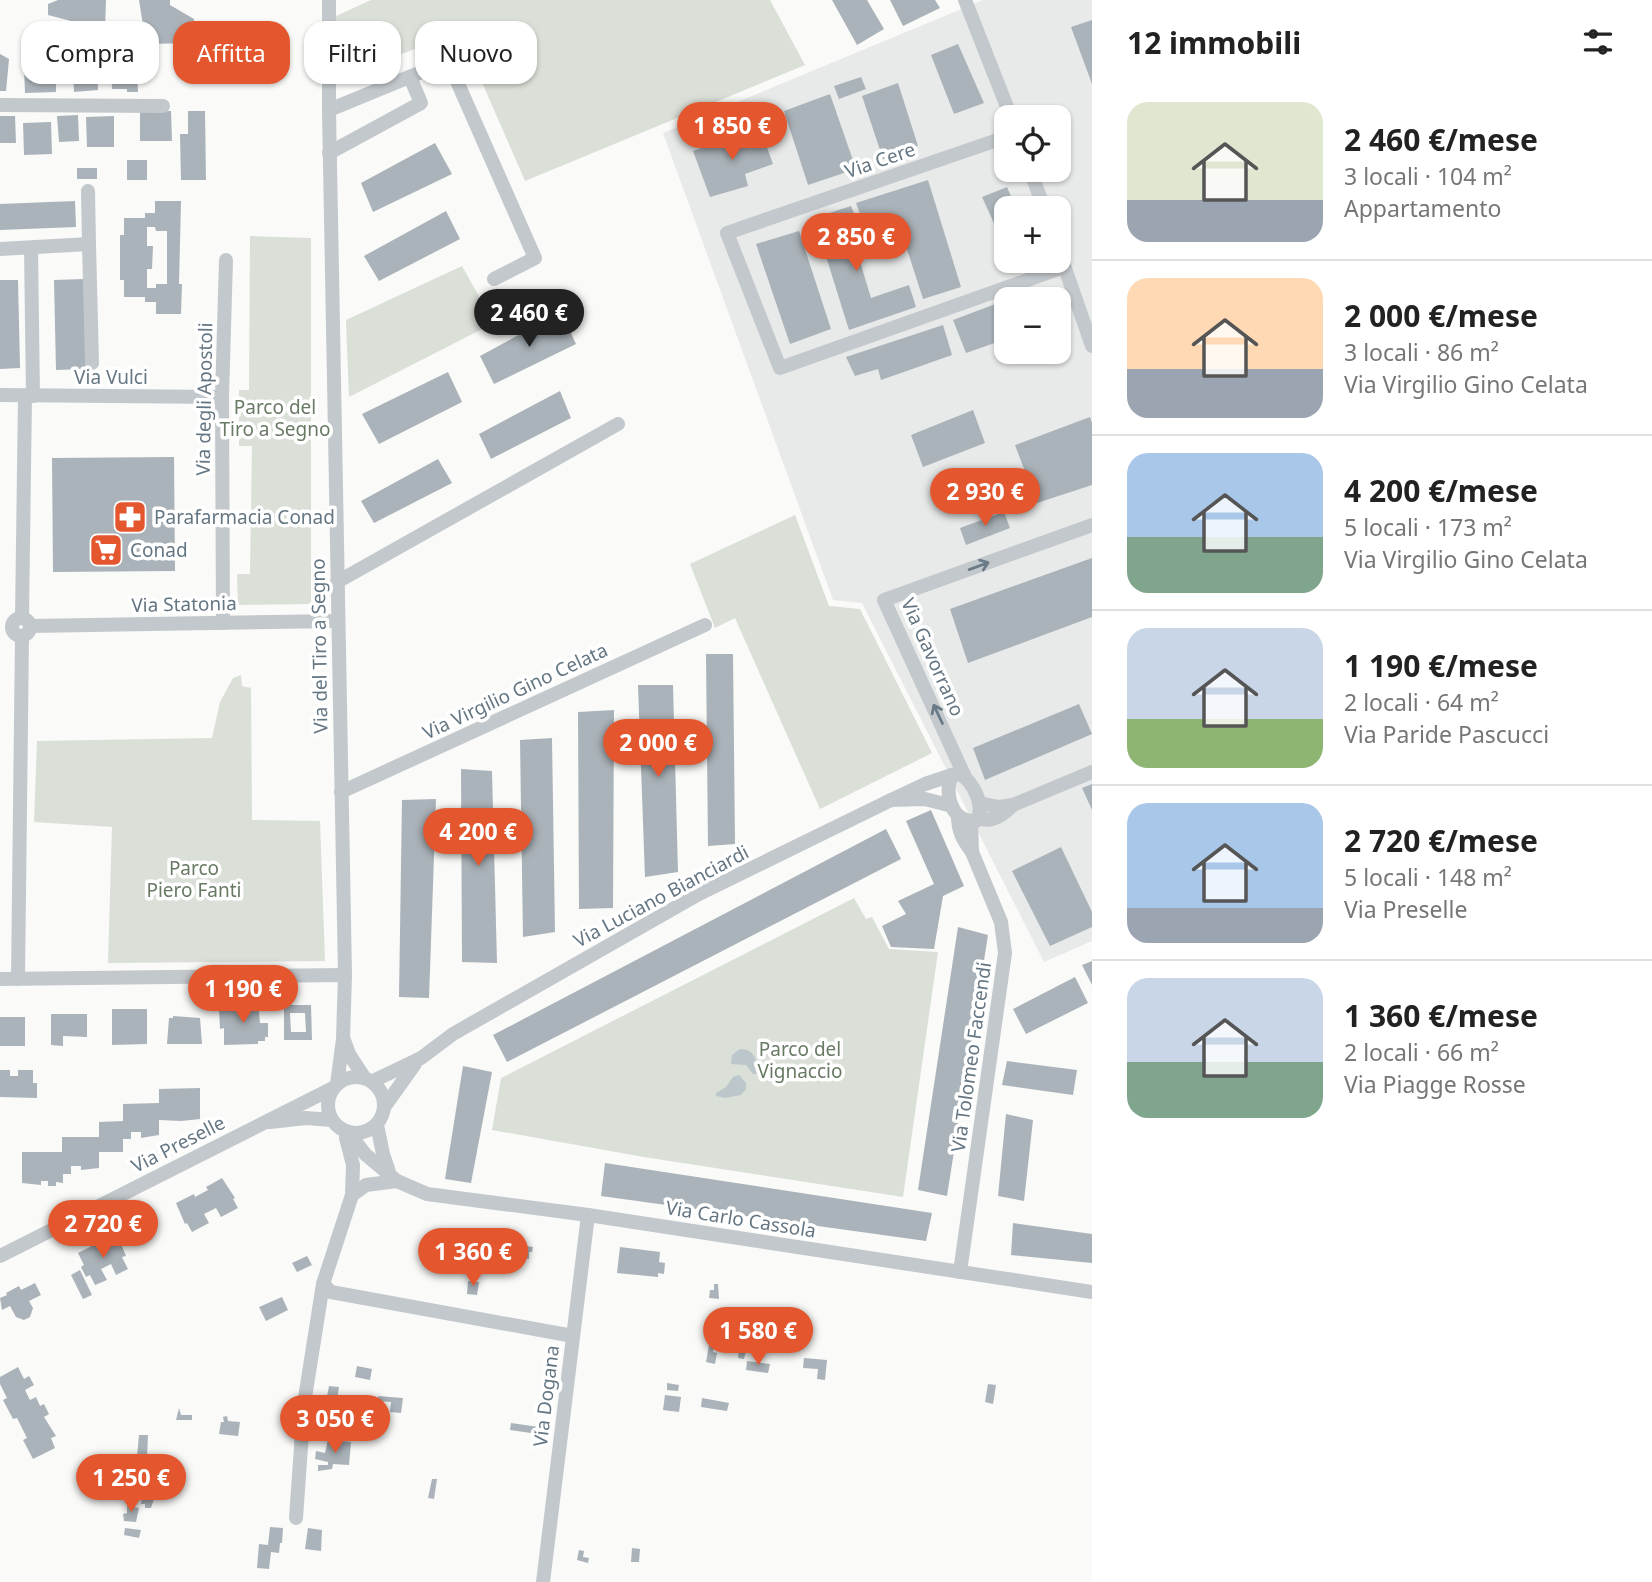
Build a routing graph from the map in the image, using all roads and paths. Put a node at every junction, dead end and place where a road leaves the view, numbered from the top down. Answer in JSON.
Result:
{"nodes":[{"id":1,"x":329,"y":0,"type":"edge"},
{"id":2,"x":965,"y":0,"type":"edge"},
{"id":3,"x":410,"y":77,"type":"junction"},
{"id":4,"x":0,"y":105,"type":"edge"},
{"id":5,"x":1006,"y":105,"type":"edge"},
{"id":6,"x":163,"y":106,"type":"dead end"},
{"id":7,"x":328,"y":110,"type":"junction"},
{"id":8,"x":994,"y":141,"type":"edge"},
{"id":9,"x":329,"y":153,"type":"junction"},
{"id":10,"x":88,"y":191,"type":"dead end"},
{"id":11,"x":89,"y":244,"type":"junction"},
{"id":12,"x":31,"y":248,"type":"junction"},
{"id":13,"x":0,"y":249,"type":"edge"},
{"id":14,"x":226,"y":260,"type":"dead end"},
{"id":15,"x":1047,"y":273,"type":"edge"},
{"id":16,"x":1066,"y":273,"type":"edge"},
{"id":17,"x":494,"y":279,"type":"dead end"},
{"id":18,"x":1092,"y":346,"type":"edge"},
{"id":19,"x":92,"y":363,"type":"dead end"},
{"id":20,"x":0,"y":396,"type":"edge"},
{"id":21,"x":29,"y":396,"type":"junction"},
{"id":22,"x":222,"y":397,"type":"junction"},
{"id":23,"x":618,"y":424,"type":"dead end"},
{"id":24,"x":1092,"y":525,"type":"edge"},
{"id":25,"x":337,"y":582,"type":"junction"},
{"id":26,"x":338,"y":621,"type":"junction"},
{"id":27,"x":223,"y":623,"type":"junction"},
{"id":28,"x":705,"y":625,"type":"dead end"},
{"id":29,"x":17,"y":627,"type":"edge"},
{"id":30,"x":1092,"y":772,"type":"edge"},
{"id":31,"x":959,"y":776,"type":"junction"},
{"id":32,"x":341,"y":792,"type":"junction"},
{"id":33,"x":891,"y":800,"type":"junction"},
{"id":34,"x":968,"y":813,"type":"junction"},
{"id":35,"x":345,"y":975,"type":"junction"},
{"id":36,"x":0,"y":979,"type":"edge"},
{"id":37,"x":18,"y":979,"type":"junction"},
{"id":38,"x":343,"y":1039,"type":"junction"},
{"id":39,"x":421,"y":1058,"type":"junction"},
{"id":40,"x":368,"y":1079,"type":"junction"},
{"id":41,"x":335,"y":1086,"type":"junction"},
{"id":42,"x":385,"y":1106,"type":"junction"},
{"id":43,"x":262,"y":1123,"type":"junction"},
{"id":44,"x":377,"y":1125,"type":"junction"},
{"id":45,"x":341,"y":1127,"type":"junction"},
{"id":46,"x":393,"y":1177,"type":"junction"},
{"id":47,"x":352,"y":1195,"type":"junction"},
{"id":48,"x":588,"y":1215,"type":"junction"},
{"id":49,"x":0,"y":1256,"type":"edge"},
{"id":50,"x":960,"y":1272,"type":"junction"},
{"id":51,"x":323,"y":1284,"type":"junction"},
{"id":52,"x":1092,"y":1292,"type":"edge"},
{"id":53,"x":573,"y":1336,"type":"junction"},
{"id":54,"x":296,"y":1518,"type":"dead end"},
{"id":55,"x":542,"y":1582,"type":"edge"}],
"edges":[{"from":1,"to":7,"type":"street","name":"Via del Tiro a Segno"},
{"from":2,"to":5,"type":"street"},
{"from":3,"to":7,"type":"street"},
{"from":3,"to":9,"type":"street"},
{"from":3,"to":17,"type":"street"},
{"from":4,"to":6,"type":"street"},
{"from":7,"to":9,"type":"street","name":"Via del Tiro a Segno"},
{"from":8,"to":15,"type":"street","name":"Via Cere"},
{"from":9,"to":25,"type":"street","name":"Via del Tiro a Segno"},
{"from":10,"to":11,"type":"street"},
{"from":11,"to":12,"type":"street"},
{"from":11,"to":19,"type":"street"},
{"from":12,"to":13,"type":"street"},
{"from":12,"to":21,"type":"street"},
{"from":14,"to":22,"type":"street","name":"Via degli Apostoli"},
{"from":16,"to":18,"type":"street"},
{"from":20,"to":21,"type":"street","name":"Via Vulci"},
{"from":21,"to":22,"type":"street","name":"Via Vulci"},
{"from":21,"to":29,"type":"street"},
{"from":22,"to":27,"type":"street","name":"Via degli Apostoli"},
{"from":23,"to":25,"type":"street"},
{"from":31,"to":24,"type":"street","name":"Via Gavorrano","one_way":true},
{"from":25,"to":26,"type":"street","name":"Via del Tiro a Segno"},
{"from":26,"to":27,"type":"street","name":"Via Statonia"},
{"from":26,"to":32,"type":"street","name":"Via del Tiro a Segno"},
{"from":27,"to":29,"type":"street","name":"Via Statonia"},
{"from":28,"to":32,"type":"street","name":"Via Virgilio Gino Celata"},
{"from":29,"to":37,"type":"street"},
{"from":30,"to":34,"type":"street"},
{"from":31,"to":33,"type":"street","name":"Via Luciano Bianciardi"},
{"from":31,"to":34,"type":"street"},
{"from":31,"to":34,"type":"street"},
{"from":32,"to":35,"type":"street","name":"Via del Tiro a Segno"},
{"from":33,"to":34,"type":"street","name":"Via Luciano Bianciardi"},
{"from":33,"to":39,"type":"street","name":"Via Luciano Bianciardi"},
{"from":34,"to":50,"type":"street","name":"Via Tolomeo Faccendi"},
{"from":35,"to":37,"type":"street"},
{"from":35,"to":38,"type":"street","name":"Via del Tiro a Segno"},
{"from":36,"to":37,"type":"street"},
{"from":38,"to":40,"type":"street","name":"Via del Tiro a Segno"},
{"from":38,"to":41,"type":"street","name":"Via del Tiro a Segno"},
{"from":39,"to":40,"type":"street"},
{"from":39,"to":42,"type":"street"},
{"from":40,"to":41,"type":"street"},
{"from":40,"to":42,"type":"street"},
{"from":41,"to":43,"type":"street","name":"Via Preselle"},
{"from":41,"to":45,"type":"street"},
{"from":42,"to":44,"type":"street"},
{"from":43,"to":45,"type":"street","name":"Via Preselle"},
{"from":43,"to":49,"type":"street","name":"Via Preselle"},
{"from":44,"to":45,"type":"street"},
{"from":44,"to":46,"type":"street"},
{"from":45,"to":46,"type":"street","name":"Via Carlo Cassola"},
{"from":45,"to":47,"type":"street"},
{"from":46,"to":47,"type":"street"},
{"from":46,"to":48,"type":"street","name":"Via Carlo Cassola"},
{"from":47,"to":51,"type":"street"},
{"from":48,"to":50,"type":"street","name":"Via Carlo Cassola"},
{"from":48,"to":53,"type":"street","name":"Via Dogana"},
{"from":50,"to":52,"type":"street","name":"Via Carlo Cassola"},
{"from":51,"to":53,"type":"street"},
{"from":51,"to":54,"type":"street"},
{"from":53,"to":55,"type":"street","name":"Via Dogana"}]}
